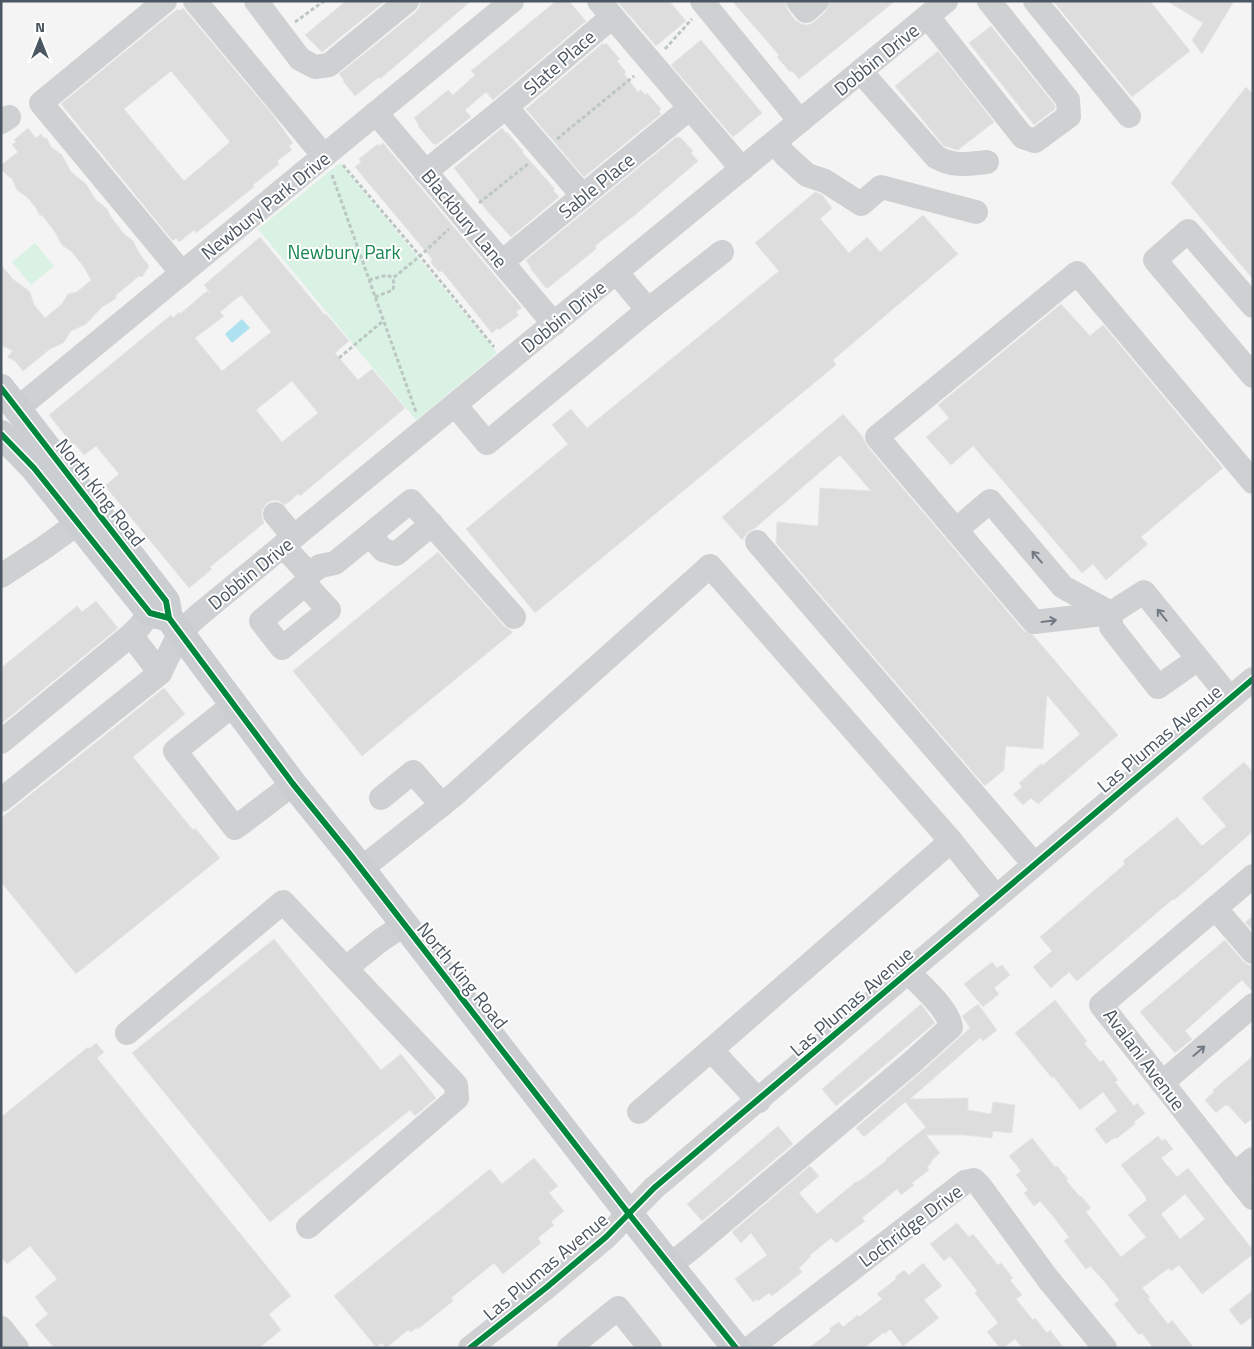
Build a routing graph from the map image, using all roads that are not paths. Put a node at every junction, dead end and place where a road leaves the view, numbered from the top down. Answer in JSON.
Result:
{"nodes":[{"id":1,"x":165,"y":1,"type":"edge"},
{"id":2,"x":195,"y":1,"type":"edge"},
{"id":3,"x":256,"y":1,"type":"edge"},
{"id":4,"x":407,"y":1,"type":"edge"},
{"id":5,"x":512,"y":1,"type":"edge"},
{"id":6,"x":798,"y":1,"type":"edge"},
{"id":7,"x":817,"y":1,"type":"edge"},
{"id":8,"x":946,"y":1,"type":"edge"},
{"id":9,"x":989,"y":1,"type":"edge"},
{"id":10,"x":1036,"y":1,"type":"edge"},
{"id":11,"x":605,"y":9,"type":"edge"},
{"id":12,"x":697,"y":10,"type":"edge"},
{"id":13,"x":928,"y":17,"type":"junction"},
{"id":14,"x":861,"y":72,"type":"junction"},
{"id":15,"x":506,"y":107,"type":"junction"},
{"id":16,"x":690,"y":108,"type":"junction"},
{"id":17,"x":376,"y":113,"type":"junction"},
{"id":18,"x":1129,"y":116,"type":"dead end"},
{"id":19,"x":800,"y":121,"type":"junction"},
{"id":20,"x":776,"y":142,"type":"junction"},
{"id":21,"x":987,"y":162,"type":"dead end"},
{"id":22,"x":333,"y":165,"type":"junction"},
{"id":23,"x":742,"y":169,"type":"junction"},
{"id":24,"x":425,"y":172,"type":"junction"},
{"id":25,"x":582,"y":196,"type":"junction"},
{"id":26,"x":976,"y":212,"type":"dead end"},
{"id":27,"x":722,"y":252,"type":"dead end"},
{"id":28,"x":502,"y":262,"type":"junction"},
{"id":29,"x":616,"y":272,"type":"junction"},
{"id":30,"x":182,"y":273,"type":"junction"},
{"id":31,"x":1253,"y":306,"type":"edge"},
{"id":32,"x":648,"y":310,"type":"junction"},
{"id":33,"x":554,"y":324,"type":"junction"},
{"id":34,"x":1253,"y":376,"type":"edge"},
{"id":35,"x":9,"y":398,"type":"edge"},
{"id":36,"x":455,"y":405,"type":"junction"},
{"id":37,"x":1,"y":434,"type":"edge"},
{"id":38,"x":1253,"y":482,"type":"edge"},
{"id":39,"x":275,"y":514,"type":"dead end"},
{"id":40,"x":78,"y":523,"type":"junction"},
{"id":41,"x":432,"y":524,"type":"junction"},
{"id":42,"x":956,"y":530,"type":"junction"},
{"id":43,"x":370,"y":535,"type":"junction"},
{"id":44,"x":288,"y":542,"type":"junction"},
{"id":45,"x":758,"y":542,"type":"dead end"},
{"id":46,"x":1,"y":576,"type":"edge"},
{"id":47,"x":1111,"y":613,"type":"junction"},
{"id":48,"x":514,"y":617,"type":"dead end"},
{"id":49,"x":166,"y":621,"type":"junction"},
{"id":50,"x":130,"y":635,"type":"junction"},
{"id":51,"x":1195,"y":656,"type":"junction"},
{"id":52,"x":160,"y":673,"type":"junction"},
{"id":53,"x":1253,"y":679,"type":"edge"},
{"id":54,"x":1230,"y":698,"type":"junction"},
{"id":55,"x":234,"y":705,"type":"junction"},
{"id":56,"x":1,"y":742,"type":"edge"},
{"id":57,"x":293,"y":784,"type":"junction"},
{"id":58,"x":381,"y":798,"type":"dead end"},
{"id":59,"x":1,"y":800,"type":"edge"},
{"id":60,"x":442,"y":805,"type":"junction"},
{"id":61,"x":952,"y":840,"type":"junction"},
{"id":62,"x":1034,"y":864,"type":"junction"},
{"id":63,"x":361,"y":869,"type":"junction"},
{"id":64,"x":1253,"y":876,"type":"edge"},
{"id":65,"x":996,"y":897,"type":"junction"},
{"id":66,"x":1215,"y":908,"type":"junction"},
{"id":67,"x":404,"y":925,"type":"junction"},
{"id":68,"x":1253,"y":952,"type":"edge"},
{"id":69,"x":346,"y":968,"type":"junction"},
{"id":70,"x":908,"y":972,"type":"junction"},
{"id":71,"x":1253,"y":1005,"type":"edge"},
{"id":72,"x":126,"y":1033,"type":"dead end"},
{"id":73,"x":711,"y":1050,"type":"junction"},
{"id":74,"x":1162,"y":1082,"type":"junction"},
{"id":75,"x":758,"y":1100,"type":"junction"},
{"id":76,"x":639,"y":1112,"type":"dead end"},
{"id":77,"x":1253,"y":1159,"type":"edge"},
{"id":78,"x":1234,"y":1175,"type":"junction"},
{"id":79,"x":1253,"y":1198,"type":"edge"},
{"id":80,"x":629,"y":1214,"type":"junction"},
{"id":81,"x":308,"y":1227,"type":"dead end"},
{"id":82,"x":670,"y":1265,"type":"junction"},
{"id":83,"x":1,"y":1328,"type":"edge"},
{"id":84,"x":17,"y":1348,"type":"edge"},
{"id":85,"x":470,"y":1348,"type":"edge"},
{"id":86,"x":569,"y":1348,"type":"edge"},
{"id":87,"x":650,"y":1348,"type":"edge"},
{"id":88,"x":736,"y":1348,"type":"edge"},
{"id":89,"x":750,"y":1348,"type":"edge"},
{"id":90,"x":1105,"y":1348,"type":"edge"}],
"edges":[{"from":1,"to":30,"type":"street"},
{"from":2,"to":22,"type":"street"},
{"from":3,"to":4,"type":"street"},
{"from":5,"to":17,"type":"street","name":"Newbury Park Drive"},
{"from":6,"to":7,"type":"street"},
{"from":8,"to":13,"type":"street","name":"Dobbin Drive"},
{"from":9,"to":13,"type":"street"},
{"from":10,"to":18,"type":"street"},
{"from":11,"to":15,"type":"street","name":"Slate Place"},
{"from":11,"to":16,"type":"street"},
{"from":12,"to":19,"type":"street"},
{"from":13,"to":14,"type":"street","name":"Dobbin Drive"},
{"from":14,"to":19,"type":"street","name":"Dobbin Drive"},
{"from":14,"to":21,"type":"street"},
{"from":15,"to":24,"type":"street","name":"Slate Place"},
{"from":15,"to":25,"type":"street","name":"Slate Place"},
{"from":16,"to":23,"type":"street"},
{"from":16,"to":25,"type":"street","name":"Sable Place"},
{"from":17,"to":22,"type":"street","name":"Newbury Park Drive"},
{"from":17,"to":24,"type":"street","name":"Blackbury Lane"},
{"from":19,"to":20,"type":"street","name":"Dobbin Drive"},
{"from":20,"to":23,"type":"street","name":"Dobbin Drive"},
{"from":20,"to":26,"type":"street"},
{"from":22,"to":30,"type":"street","name":"Newbury Park Drive"},
{"from":23,"to":29,"type":"street","name":"Dobbin Drive"},
{"from":24,"to":28,"type":"street","name":"Blackbury Lane"},
{"from":25,"to":28,"type":"street","name":"Sable Place"},
{"from":27,"to":32,"type":"street"},
{"from":28,"to":33,"type":"street","name":"Blackbury Lane"},
{"from":29,"to":32,"type":"street"},
{"from":29,"to":33,"type":"street","name":"Dobbin Drive"},
{"from":30,"to":35,"type":"street","name":"Newbury Park Drive"},
{"from":31,"to":34,"type":"street"},
{"from":32,"to":36,"type":"street"},
{"from":33,"to":36,"type":"street","name":"Dobbin Drive"},
{"from":35,"to":49,"type":"main road","name":"North King Road"},
{"from":36,"to":44,"type":"street","name":"Dobbin Drive"},
{"from":37,"to":40,"type":"main road","name":"North King Road"},
{"from":38,"to":42,"type":"street"},
{"from":39,"to":44,"type":"street"},
{"from":40,"to":46,"type":"street"},
{"from":40,"to":49,"type":"main road","name":"North King Road"},
{"from":41,"to":43,"type":"street"},
{"from":41,"to":43,"type":"street"},
{"from":41,"to":48,"type":"street"},
{"from":42,"to":47,"type":"street","one_way":true},
{"from":47,"to":42,"type":"street","one_way":true},
{"from":43,"to":44,"type":"street"},
{"from":44,"to":49,"type":"street","name":"Dobbin Drive"},
{"from":45,"to":62,"type":"street"},
{"from":51,"to":47,"type":"street","one_way":true},
{"from":47,"to":51,"type":"street"},
{"from":49,"to":50,"type":"street","name":"Dobbin Drive"},
{"from":49,"to":52,"type":"street"},
{"from":49,"to":55,"type":"main road","name":"North King Road"},
{"from":50,"to":52,"type":"street"},
{"from":50,"to":56,"type":"street","name":"Dobbin Drive"},
{"from":51,"to":54,"type":"street"},
{"from":52,"to":59,"type":"street"},
{"from":53,"to":54,"type":"street","name":"Las Plumas Avenue"},
{"from":54,"to":62,"type":"street","name":"Las Plumas Avenue"},
{"from":55,"to":57,"type":"main road","name":"North King Road"},
{"from":55,"to":57,"type":"street"},
{"from":57,"to":63,"type":"main road","name":"North King Road"},
{"from":58,"to":60,"type":"street"},
{"from":60,"to":61,"type":"street"},
{"from":60,"to":63,"type":"street"},
{"from":61,"to":65,"type":"street"},
{"from":61,"to":73,"type":"street"},
{"from":62,"to":65,"type":"street","name":"Las Plumas Avenue"},
{"from":63,"to":67,"type":"main road","name":"North King Road"},
{"from":64,"to":66,"type":"street","name":"Avalani Avenue"},
{"from":65,"to":70,"type":"street","name":"Las Plumas Avenue"},
{"from":66,"to":68,"type":"street"},
{"from":66,"to":74,"type":"street","name":"Avalani Avenue"},
{"from":67,"to":69,"type":"street"},
{"from":67,"to":80,"type":"main road","name":"North King Road"},
{"from":69,"to":72,"type":"street"},
{"from":69,"to":81,"type":"street"},
{"from":70,"to":75,"type":"street","name":"Las Plumas Avenue"},
{"from":70,"to":82,"type":"street"},
{"from":74,"to":71,"type":"street","one_way":true},
{"from":73,"to":75,"type":"street"},
{"from":73,"to":76,"type":"street"},
{"from":74,"to":78,"type":"street","name":"Avalani Avenue"},
{"from":75,"to":80,"type":"street","name":"Las Plumas Avenue"},
{"from":77,"to":78,"type":"street"},
{"from":78,"to":79,"type":"street","name":"Avalani Avenue"},
{"from":80,"to":82,"type":"main road","name":"North King Road"},
{"from":80,"to":85,"type":"street","name":"Las Plumas Avenue"},
{"from":82,"to":88,"type":"main road","name":"North King Road"},
{"from":83,"to":84,"type":"street"},
{"from":86,"to":87,"type":"street"},
{"from":89,"to":90,"type":"street","name":"Lochridge Drive"}]}
